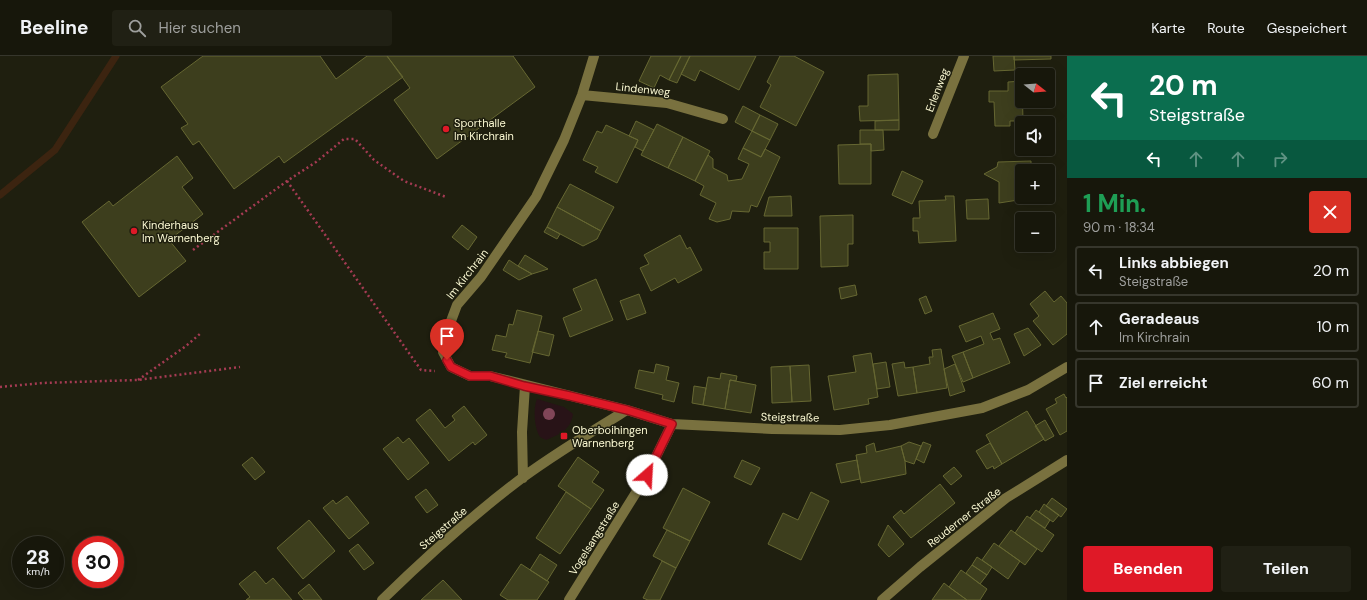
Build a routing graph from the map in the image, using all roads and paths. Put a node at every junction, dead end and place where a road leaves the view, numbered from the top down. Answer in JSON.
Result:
{"nodes":[{"id":1,"x":594,"y":56,"type":"edge"},
{"id":2,"x":964,"y":56,"type":"edge"},
{"id":3,"x":582,"y":95,"type":"junction"},
{"id":4,"x":723,"y":118,"type":"dead end"},
{"id":5,"x":933,"y":134,"type":"dead end"},
{"id":6,"x":287,"y":181,"type":"junction"},
{"id":7,"x":446,"y":197,"type":"dead end"},
{"id":8,"x":193,"y":250,"type":"dead end"},
{"id":9,"x":201,"y":333,"type":"dead end"},
{"id":10,"x":240,"y":367,"type":"dead end"},
{"id":11,"x":451,"y":367,"type":"junction"},
{"id":12,"x":1067,"y":367,"type":"edge"},
{"id":13,"x":138,"y":380,"type":"junction"},
{"id":14,"x":524,"y":386,"type":"junction"},
{"id":15,"x":0,"y":387,"type":"edge"},
{"id":16,"x":627,"y":410,"type":"junction"},
{"id":17,"x":672,"y":424,"type":"junction"},
{"id":18,"x":1067,"y":460,"type":"edge"},
{"id":19,"x":523,"y":478,"type":"junction"},
{"id":20,"x":382,"y":600,"type":"edge"},
{"id":21,"x":569,"y":600,"type":"edge"},
{"id":22,"x":882,"y":600,"type":"edge"}],
"edges":[{"from":1,"to":3,"type":"street","name":"Im Kirchrain"},
{"from":2,"to":5,"type":"street","name":"Erlenweg"},
{"from":3,"to":4,"type":"street","name":"Lindenweg"},
{"from":3,"to":11,"type":"street","name":"Im Kirchrain"},
{"from":6,"to":7,"type":"path"},
{"from":6,"to":8,"type":"path"},
{"from":6,"to":11,"type":"path"},
{"from":9,"to":13,"type":"path"},
{"from":10,"to":13,"type":"path"},
{"from":11,"to":14,"type":"street"},
{"from":12,"to":17,"type":"street","name":"Steigstraße"},
{"from":13,"to":15,"type":"path"},
{"from":14,"to":16,"type":"street"},
{"from":14,"to":19,"type":"street"},
{"from":16,"to":17,"type":"street","name":"Steigstraße"},
{"from":16,"to":19,"type":"street","name":"Steigstraße"},
{"from":17,"to":21,"type":"street","name":"Vogelsangstraße"},
{"from":18,"to":22,"type":"street","name":"Reuderner Straße"},
{"from":19,"to":20,"type":"street","name":"Steigstraße"}]}
